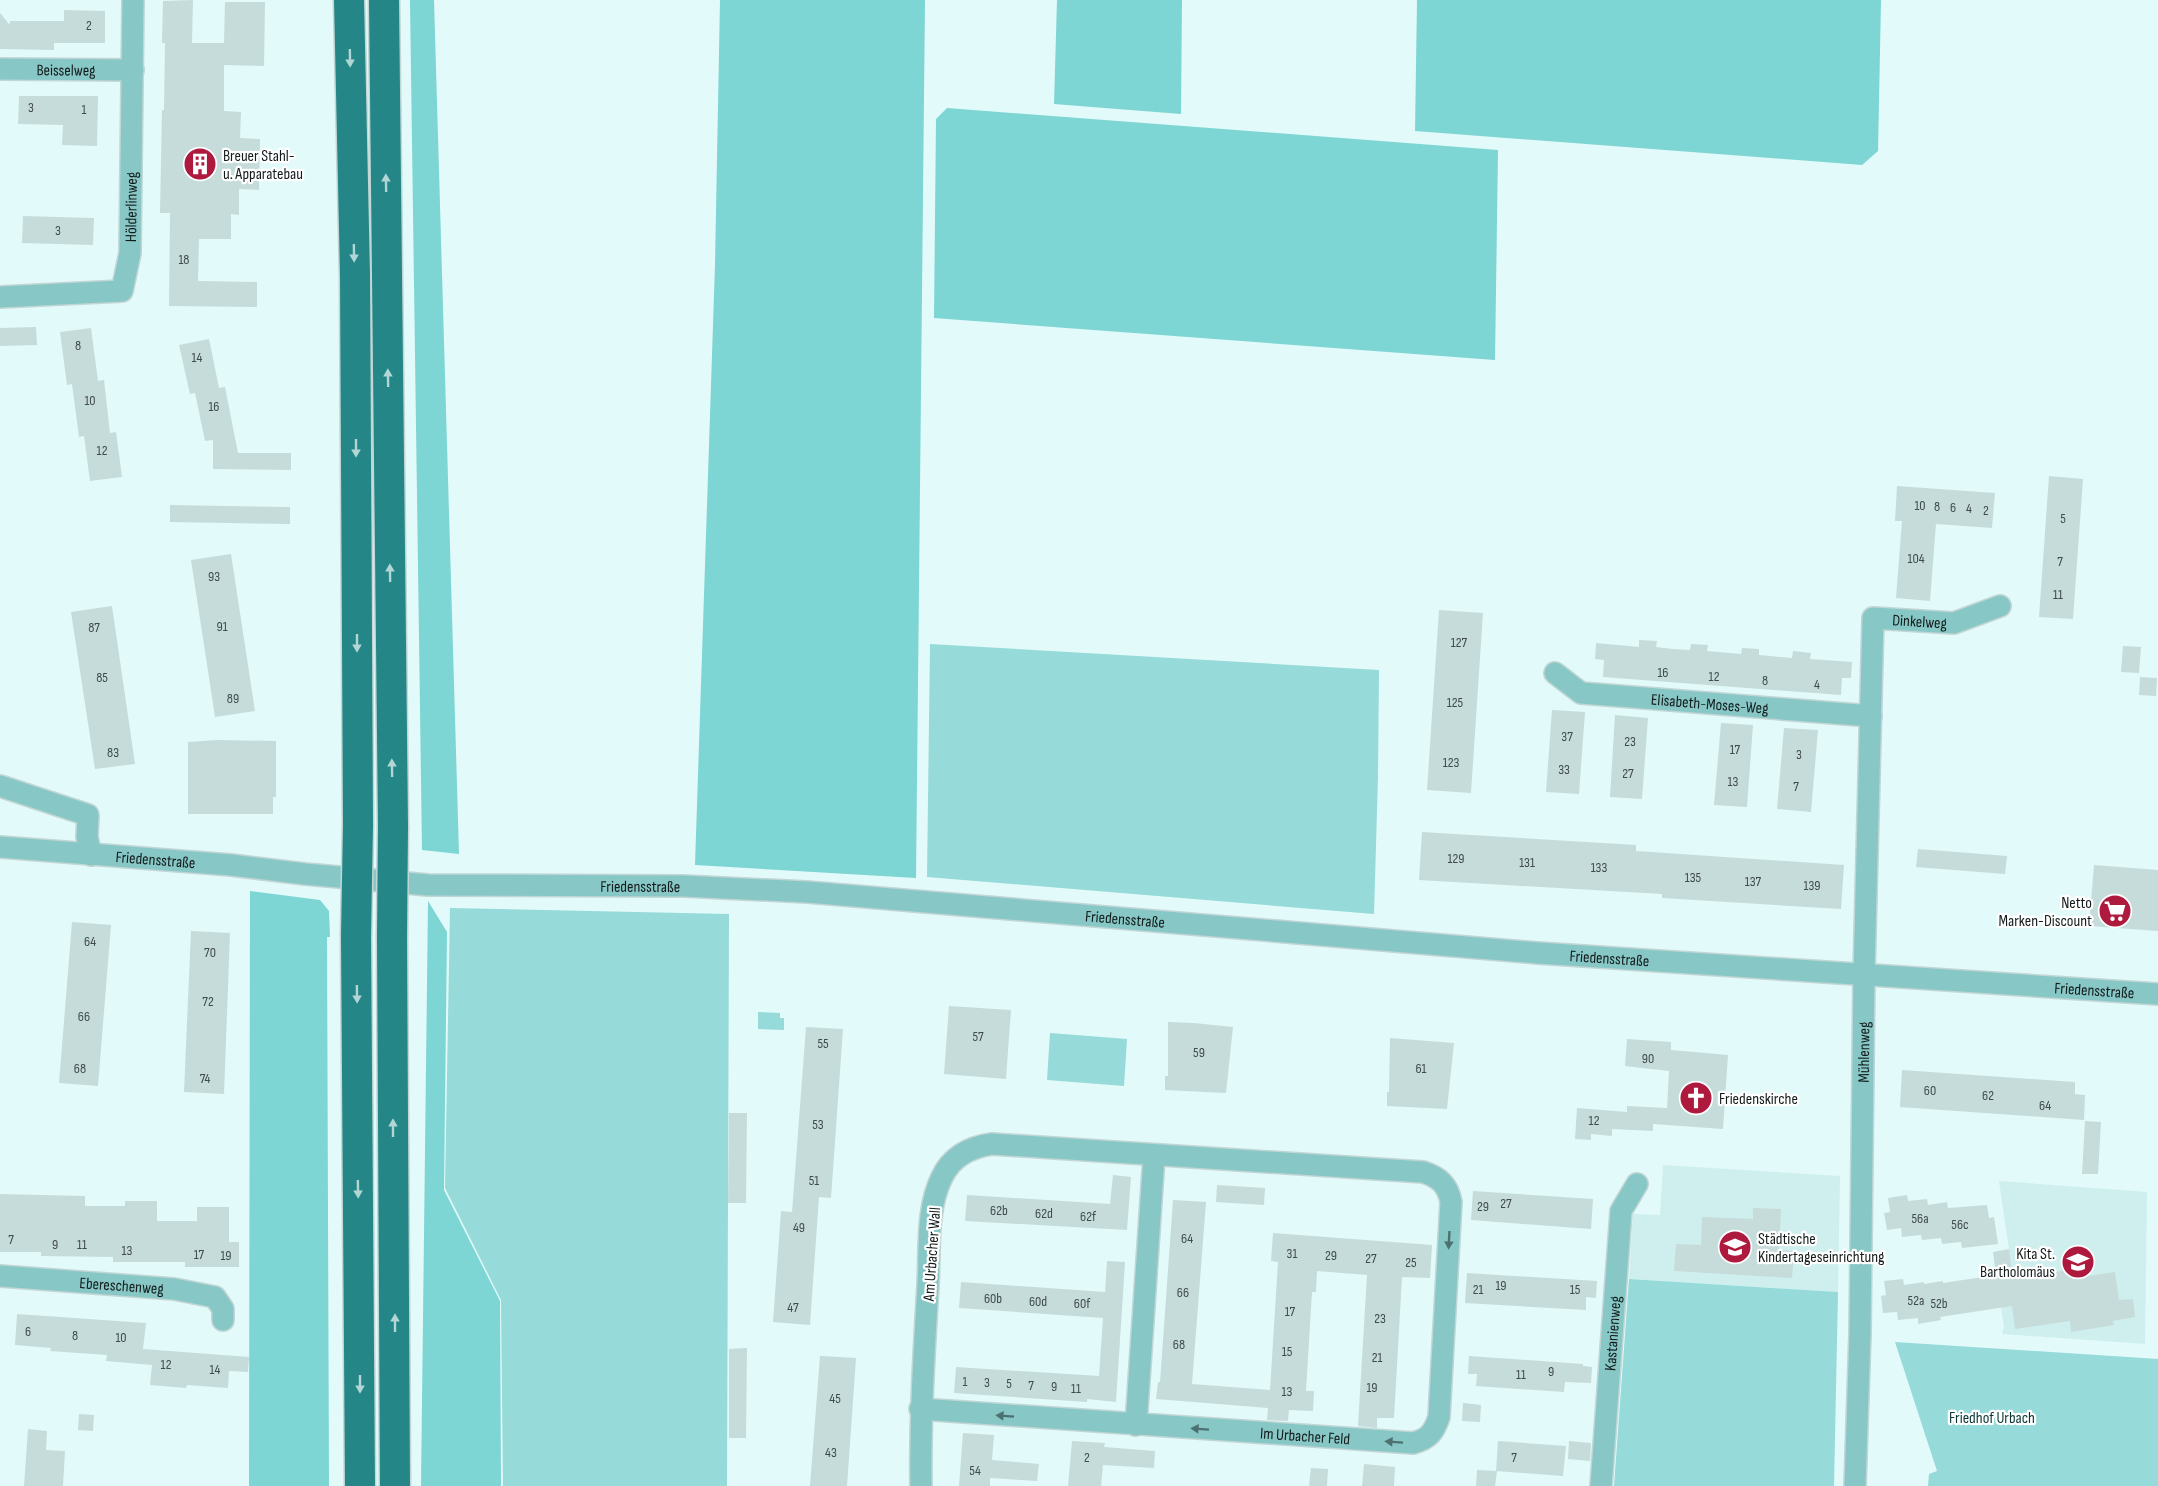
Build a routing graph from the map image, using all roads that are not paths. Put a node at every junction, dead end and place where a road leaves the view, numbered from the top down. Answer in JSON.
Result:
{"nodes":[{"id":1,"x":133,"y":0,"type":"edge"},
{"id":2,"x":349,"y":0,"type":"edge"},
{"id":3,"x":384,"y":0,"type":"edge"},
{"id":4,"x":0,"y":69,"type":"edge"},
{"id":5,"x":133,"y":70,"type":"junction"},
{"id":6,"x":0,"y":297,"type":"edge"},
{"id":7,"x":2000,"y":606,"type":"dead end"},
{"id":8,"x":1873,"y":618,"type":"joint"},
{"id":9,"x":1556,"y":673,"type":"dead end"},
{"id":10,"x":1871,"y":716,"type":"junction"},
{"id":11,"x":0,"y":786,"type":"edge"},
{"id":12,"x":0,"y":847,"type":"edge"},
{"id":13,"x":91,"y":855,"type":"junction"},
{"id":14,"x":1864,"y":974,"type":"junction"},
{"id":15,"x":2158,"y":994,"type":"edge"},
{"id":16,"x":1154,"y":1156,"type":"junction"},
{"id":17,"x":1443,"y":1183,"type":"joint"},
{"id":18,"x":1637,"y":1184,"type":"dead end"},
{"id":19,"x":0,"y":1276,"type":"edge"},
{"id":20,"x":223,"y":1320,"type":"dead end"},
{"id":21,"x":921,"y":1409,"type":"junction"},
{"id":22,"x":1136,"y":1425,"type":"junction"},
{"id":23,"x":360,"y":1486,"type":"edge"},
{"id":24,"x":395,"y":1486,"type":"edge"},
{"id":25,"x":921,"y":1486,"type":"edge"},
{"id":26,"x":1601,"y":1486,"type":"edge"},
{"id":27,"x":1855,"y":1486,"type":"edge"}],
"edges":[{"from":1,"to":5,"type":"street","name":"Hölderlinweg"},
{"from":2,"to":23,"type":"highway","one_way":true,"bridge":true},
{"from":24,"to":3,"type":"highway","one_way":true,"bridge":true},
{"from":4,"to":5,"type":"street","name":"Beisselweg"},
{"from":5,"to":6,"type":"street","name":"Hölderlinweg"},
{"from":7,"to":8,"type":"street","name":"Dinkelweg"},
{"from":8,"to":10,"type":"street","name":"Mühlenweg"},
{"from":9,"to":10,"type":"street","name":"Elisabeth-Moses-Weg"},
{"from":10,"to":14,"type":"street","name":"Mühlenweg"},
{"from":11,"to":13,"type":"street","name":"Friedensstraße"},
{"from":12,"to":13,"type":"street","name":"Friedensstraße"},
{"from":13,"to":14,"type":"street","name":"Friedensstraße"},
{"from":14,"to":15,"type":"street","name":"Friedensstraße"},
{"from":14,"to":27,"type":"street","name":"Mühlenweg"},
{"from":16,"to":17,"type":"street","name":"Am Urbacher Wall"},
{"from":16,"to":21,"type":"street","name":"Am Urbacher Wall"},
{"from":16,"to":22,"type":"street"},
{"from":17,"to":22,"type":"street","name":"Im Urbacher Feld","one_way":true},
{"from":18,"to":26,"type":"street","name":"Kastanienweg"},
{"from":19,"to":20,"type":"street","name":"Ebereschenweg"},
{"from":22,"to":21,"type":"street","name":"Im Urbacher Feld","one_way":true},
{"from":21,"to":25,"type":"street","name":"Am Urbacher Wall"}]}
